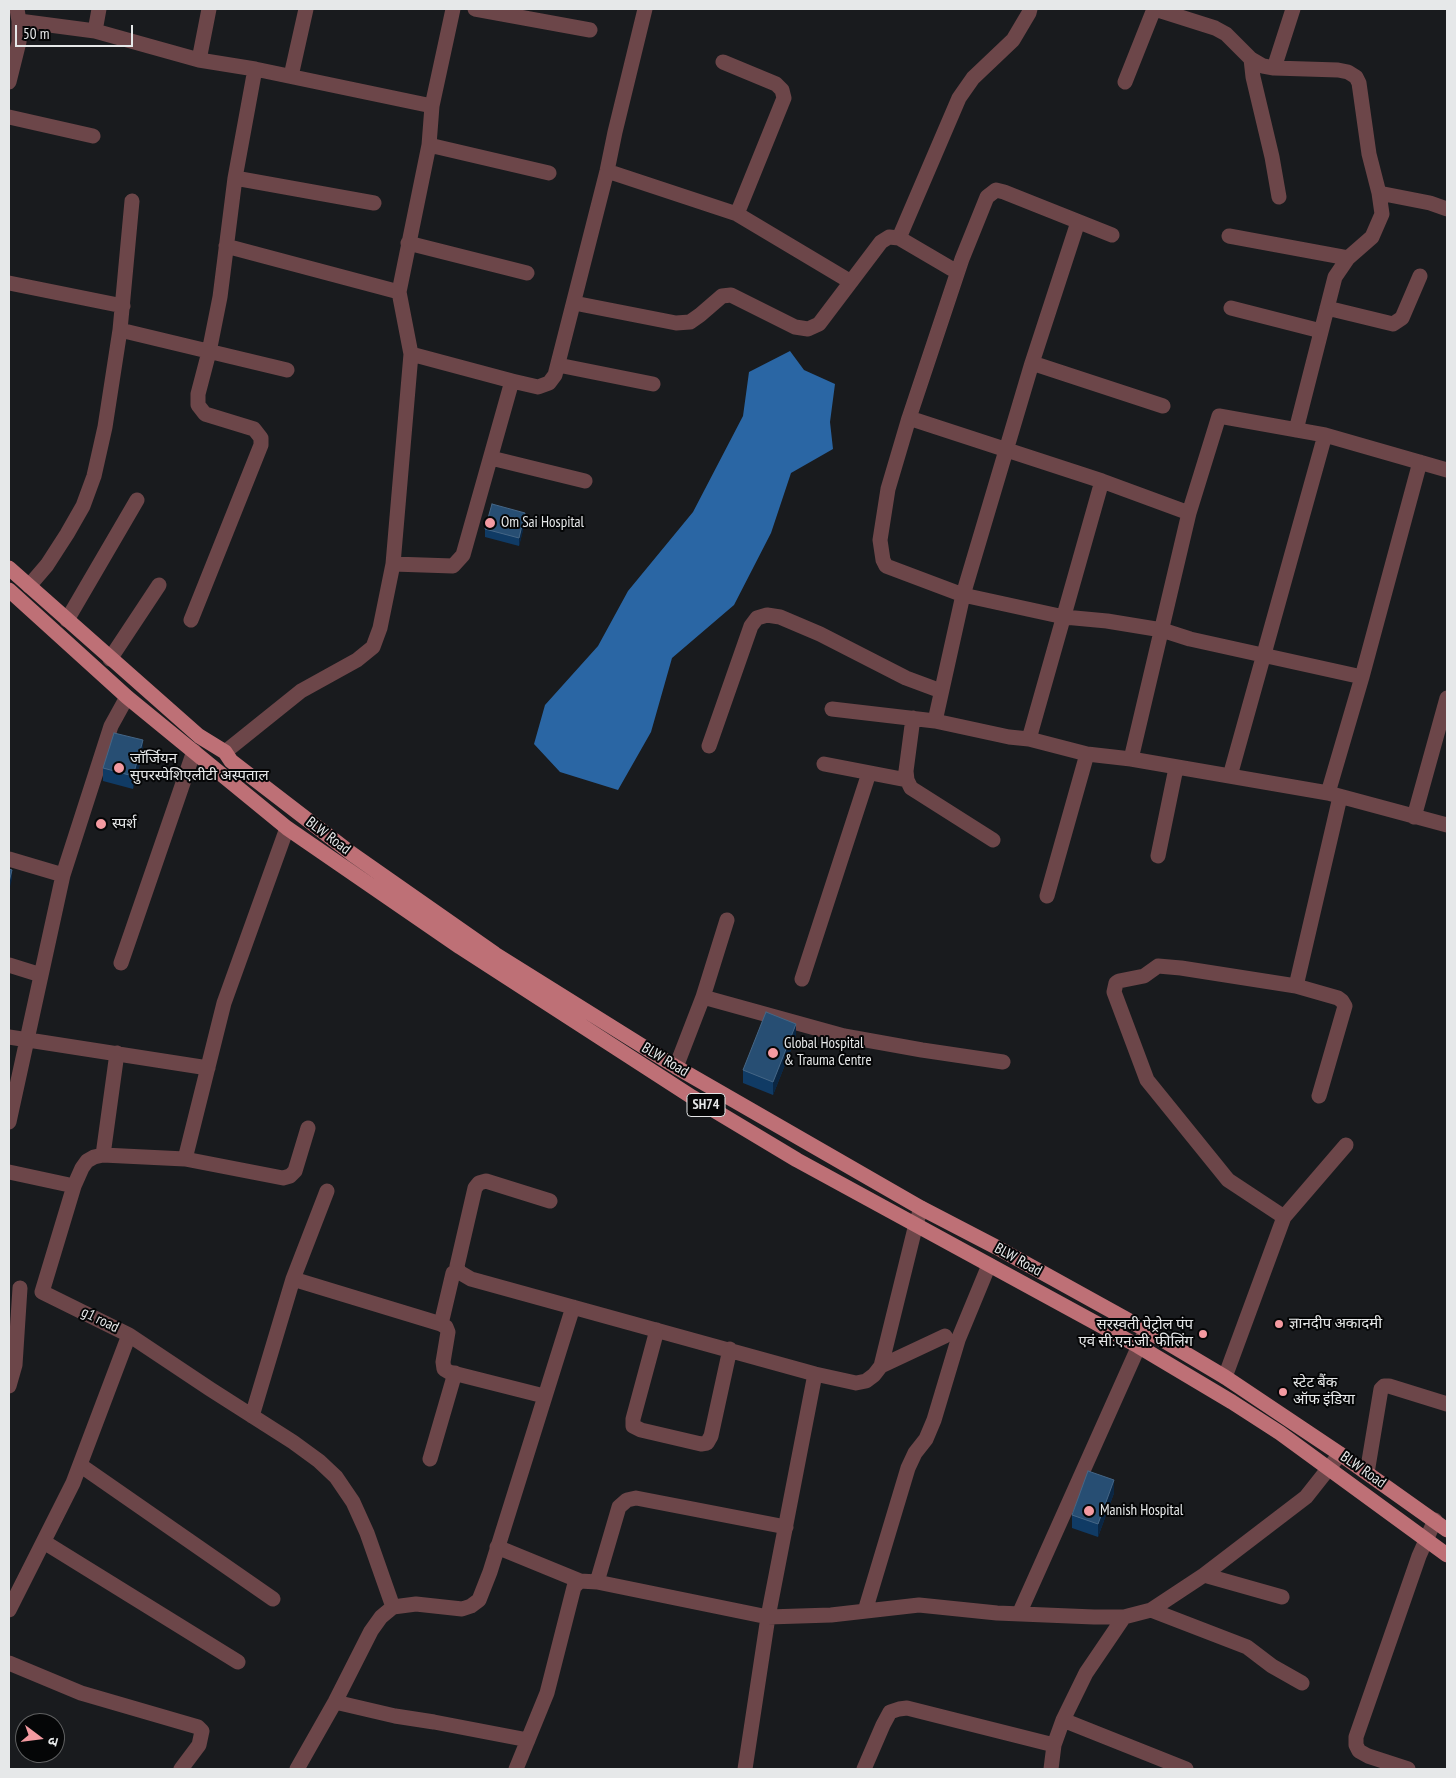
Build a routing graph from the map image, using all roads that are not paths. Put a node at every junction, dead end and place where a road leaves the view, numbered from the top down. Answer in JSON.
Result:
{"nodes":[{"id":1,"x":99,"y":9,"type":"edge"},
{"id":2,"x":209,"y":9,"type":"edge"},
{"id":3,"x":306,"y":9,"type":"edge"},
{"id":4,"x":453,"y":9,"type":"edge"},
{"id":5,"x":475,"y":9,"type":"edge"},
{"id":6,"x":645,"y":9,"type":"edge"},
{"id":7,"x":1030,"y":9,"type":"edge"},
{"id":8,"x":1154,"y":9,"type":"edge"},
{"id":9,"x":1293,"y":9,"type":"edge"},
{"id":10,"x":18,"y":15,"type":"edge"},
{"id":11,"x":590,"y":30,"type":"dead end"},
{"id":12,"x":95,"y":31,"type":"junction"},
{"id":13,"x":1251,"y":59,"type":"junction"},
{"id":14,"x":199,"y":60,"type":"junction"},
{"id":15,"x":723,"y":62,"type":"dead end"},
{"id":16,"x":255,"y":68,"type":"junction"},
{"id":17,"x":1274,"y":68,"type":"junction"},
{"id":18,"x":291,"y":76,"type":"junction"},
{"id":19,"x":9,"y":82,"type":"edge"},
{"id":20,"x":1125,"y":82,"type":"dead end"},
{"id":21,"x":432,"y":106,"type":"junction"},
{"id":22,"x":9,"y":118,"type":"edge"},
{"id":23,"x":94,"y":136,"type":"dead end"},
{"id":24,"x":429,"y":145,"type":"junction"},
{"id":25,"x":607,"y":171,"type":"junction"},
{"id":26,"x":549,"y":173,"type":"dead end"},
{"id":27,"x":235,"y":178,"type":"junction"},
{"id":28,"x":1380,"y":193,"type":"junction"},
{"id":29,"x":1278,"y":197,"type":"dead end"},
{"id":30,"x":132,"y":201,"type":"dead end"},
{"id":31,"x":374,"y":203,"type":"dead end"},
{"id":32,"x":1447,"y":209,"type":"edge"},
{"id":33,"x":737,"y":214,"type":"junction"},
{"id":34,"x":1078,"y":222,"type":"junction"},
{"id":35,"x":1112,"y":235,"type":"dead end"},
{"id":36,"x":1229,"y":236,"type":"dead end"},
{"id":37,"x":899,"y":238,"type":"junction"},
{"id":38,"x":408,"y":243,"type":"junction"},
{"id":39,"x":226,"y":246,"type":"junction"},
{"id":40,"x":1348,"y":258,"type":"junction"},
{"id":41,"x":957,"y":272,"type":"junction"},
{"id":42,"x":527,"y":273,"type":"dead end"},
{"id":43,"x":1420,"y":276,"type":"dead end"},
{"id":44,"x":851,"y":282,"type":"junction"},
{"id":45,"x":9,"y":283,"type":"edge"},
{"id":46,"x":399,"y":292,"type":"junction"},
{"id":47,"x":574,"y":303,"type":"junction"},
{"id":48,"x":122,"y":306,"type":"junction"},
{"id":49,"x":1231,"y":308,"type":"dead end"},
{"id":50,"x":1327,"y":308,"type":"junction"},
{"id":51,"x":120,"y":330,"type":"junction"},
{"id":52,"x":1321,"y":331,"type":"junction"},
{"id":53,"x":209,"y":352,"type":"junction"},
{"id":54,"x":411,"y":354,"type":"junction"},
{"id":55,"x":1032,"y":362,"type":"junction"},
{"id":56,"x":558,"y":365,"type":"junction"},
{"id":57,"x":286,"y":370,"type":"dead end"},
{"id":58,"x":512,"y":381,"type":"junction"},
{"id":59,"x":653,"y":384,"type":"dead end"},
{"id":60,"x":1163,"y":406,"type":"dead end"},
{"id":61,"x":909,"y":418,"type":"junction"},
{"id":62,"x":1296,"y":430,"type":"junction"},
{"id":63,"x":1325,"y":435,"type":"junction"},
{"id":64,"x":1006,"y":450,"type":"junction"},
{"id":65,"x":491,"y":458,"type":"junction"},
{"id":66,"x":1420,"y":462,"type":"junction"},
{"id":67,"x":1447,"y":470,"type":"edge"},
{"id":68,"x":585,"y":481,"type":"dead end"},
{"id":69,"x":1102,"y":481,"type":"junction"},
{"id":70,"x":137,"y":500,"type":"dead end"},
{"id":71,"x":1189,"y":513,"type":"junction"},
{"id":72,"x":393,"y":564,"type":"junction"},
{"id":73,"x":9,"y":568,"type":"edge"},
{"id":74,"x":159,"y":585,"type":"dead end"},
{"id":75,"x":29,"y":586,"type":"junction"},
{"id":76,"x":9,"y":590,"type":"edge"},
{"id":77,"x":964,"y":594,"type":"junction"},
{"id":78,"x":49,"y":604,"type":"junction"},
{"id":79,"x":38,"y":617,"type":"junction"},
{"id":80,"x":1064,"y":617,"type":"junction"},
{"id":81,"x":67,"y":620,"type":"junction"},
{"id":82,"x":191,"y":620,"type":"dead end"},
{"id":83,"x":1162,"y":630,"type":"junction"},
{"id":84,"x":1262,"y":656,"type":"junction"},
{"id":85,"x":110,"y":659,"type":"junction"},
{"id":86,"x":1362,"y":677,"type":"junction"},
{"id":87,"x":941,"y":691,"type":"junction"},
{"id":88,"x":127,"y":697,"type":"junction"},
{"id":89,"x":1446,"y":708,"type":"edge"},
{"id":90,"x":832,"y":709,"type":"dead end"},
{"id":91,"x":175,"y":716,"type":"junction"},
{"id":92,"x":913,"y":718,"type":"junction"},
{"id":93,"x":935,"y":721,"type":"junction"},
{"id":94,"x":166,"y":728,"type":"junction"},
{"id":95,"x":1029,"y":739,"type":"junction"},
{"id":96,"x":709,"y":746,"type":"dead end"},
{"id":97,"x":194,"y":751,"type":"junction"},
{"id":98,"x":225,"y":752,"type":"junction"},
{"id":99,"x":1087,"y":754,"type":"junction"},
{"id":100,"x":1131,"y":759,"type":"junction"},
{"id":101,"x":824,"y":764,"type":"dead end"},
{"id":102,"x":1176,"y":768,"type":"junction"},
{"id":103,"x":869,"y":773,"type":"junction"},
{"id":104,"x":1230,"y":776,"type":"junction"},
{"id":105,"x":907,"y":780,"type":"junction"},
{"id":106,"x":1334,"y":795,"type":"junction"},
{"id":107,"x":282,"y":801,"type":"junction"},
{"id":108,"x":271,"y":814,"type":"junction"},
{"id":109,"x":1414,"y":817,"type":"junction"},
{"id":110,"x":1447,"y":825,"type":"edge"},
{"id":111,"x":287,"y":828,"type":"junction"},
{"id":112,"x":993,"y":840,"type":"dead end"},
{"id":113,"x":1158,"y":856,"type":"dead end"},
{"id":114,"x":9,"y":859,"type":"edge"},
{"id":115,"x":63,"y":875,"type":"junction"},
{"id":116,"x":1047,"y":896,"type":"dead end"},
{"id":117,"x":727,"y":920,"type":"dead end"},
{"id":118,"x":121,"y":963,"type":"dead end"},
{"id":119,"x":9,"y":965,"type":"edge"},
{"id":120,"x":41,"y":976,"type":"junction"},
{"id":121,"x":802,"y":979,"type":"dead end"},
{"id":122,"x":1296,"y":986,"type":"junction"},
{"id":123,"x":703,"y":997,"type":"junction"},
{"id":124,"x":9,"y":1037,"type":"edge"},
{"id":125,"x":28,"y":1040,"type":"junction"},
{"id":126,"x":117,"y":1054,"type":"junction"},
{"id":127,"x":1003,"y":1062,"type":"dead end"},
{"id":128,"x":676,"y":1067,"type":"junction"},
{"id":129,"x":208,"y":1068,"type":"junction"},
{"id":130,"x":1319,"y":1096,"type":"dead end"},
{"id":131,"x":9,"y":1122,"type":"edge"},
{"id":132,"x":308,"y":1128,"type":"dead end"},
{"id":133,"x":1346,"y":1144,"type":"dead end"},
{"id":134,"x":103,"y":1155,"type":"junction"},
{"id":135,"x":185,"y":1159,"type":"junction"},
{"id":136,"x":9,"y":1172,"type":"edge"},
{"id":137,"x":74,"y":1186,"type":"junction"},
{"id":138,"x":327,"y":1191,"type":"dead end"},
{"id":139,"x":550,"y":1200,"type":"dead end"},
{"id":140,"x":921,"y":1208,"type":"junction"},
{"id":141,"x":1284,"y":1217,"type":"junction"},
{"id":142,"x":916,"y":1224,"type":"junction"},
{"id":143,"x":989,"y":1265,"type":"junction"},
{"id":144,"x":453,"y":1273,"type":"dead end"},
{"id":145,"x":293,"y":1279,"type":"junction"},
{"id":146,"x":14,"y":1287,"type":"edge"},
{"id":147,"x":42,"y":1292,"type":"junction"},
{"id":148,"x":573,"y":1307,"type":"junction"},
{"id":149,"x":440,"y":1324,"type":"junction"},
{"id":150,"x":657,"y":1330,"type":"junction"},
{"id":151,"x":1146,"y":1330,"type":"junction"},
{"id":152,"x":129,"y":1335,"type":"junction"},
{"id":153,"x":946,"y":1336,"type":"dead end"},
{"id":154,"x":1138,"y":1346,"type":"junction"},
{"id":155,"x":730,"y":1349,"type":"junction"},
{"id":156,"x":881,"y":1366,"type":"junction"},
{"id":157,"x":455,"y":1373,"type":"junction"},
{"id":158,"x":816,"y":1374,"type":"junction"},
{"id":159,"x":1225,"y":1377,"type":"junction"},
{"id":160,"x":9,"y":1386,"type":"edge"},
{"id":161,"x":544,"y":1396,"type":"junction"},
{"id":162,"x":1447,"y":1404,"type":"edge"},
{"id":163,"x":252,"y":1416,"type":"junction"},
{"id":164,"x":1340,"y":1454,"type":"junction"},
{"id":165,"x":430,"y":1459,"type":"dead end"},
{"id":166,"x":80,"y":1465,"type":"junction"},
{"id":167,"x":1330,"y":1469,"type":"junction"},
{"id":168,"x":1367,"y":1473,"type":"junction"},
{"id":169,"x":1441,"y":1525,"type":"edge"},
{"id":170,"x":786,"y":1527,"type":"junction"},
{"id":171,"x":1426,"y":1539,"type":"junction"},
{"id":172,"x":44,"y":1542,"type":"junction"},
{"id":173,"x":497,"y":1547,"type":"junction"},
{"id":174,"x":1447,"y":1555,"type":"edge"},
{"id":175,"x":1204,"y":1575,"type":"junction"},
{"id":176,"x":580,"y":1581,"type":"junction"},
{"id":177,"x":597,"y":1582,"type":"junction"},
{"id":178,"x":1282,"y":1597,"type":"dead end"},
{"id":179,"x":273,"y":1599,"type":"dead end"},
{"id":180,"x":393,"y":1607,"type":"junction"},
{"id":181,"x":9,"y":1610,"type":"edge"},
{"id":182,"x":1151,"y":1610,"type":"junction"},
{"id":183,"x":865,"y":1611,"type":"junction"},
{"id":184,"x":1019,"y":1614,"type":"junction"},
{"id":185,"x":1124,"y":1617,"type":"junction"},
{"id":186,"x":768,"y":1618,"type":"junction"},
{"id":187,"x":238,"y":1662,"type":"dead end"},
{"id":188,"x":9,"y":1663,"type":"edge"},
{"id":189,"x":1302,"y":1683,"type":"dead end"},
{"id":190,"x":335,"y":1702,"type":"junction"},
{"id":191,"x":1064,"y":1720,"type":"junction"},
{"id":192,"x":528,"y":1740,"type":"junction"},
{"id":193,"x":1054,"y":1745,"type":"junction"},
{"id":194,"x":181,"y":1769,"type":"edge"},
{"id":195,"x":297,"y":1769,"type":"edge"},
{"id":196,"x":516,"y":1769,"type":"edge"},
{"id":197,"x":745,"y":1769,"type":"edge"},
{"id":198,"x":864,"y":1769,"type":"edge"},
{"id":199,"x":1051,"y":1769,"type":"edge"},
{"id":200,"x":1186,"y":1769,"type":"edge"},
{"id":201,"x":1408,"y":1769,"type":"edge"}],
"edges":[{"from":1,"to":12,"type":"street"},
{"from":2,"to":14,"type":"street"},
{"from":3,"to":18,"type":"street"},
{"from":4,"to":21,"type":"street"},
{"from":5,"to":11,"type":"street"},
{"from":6,"to":25,"type":"street"},
{"from":7,"to":37,"type":"street"},
{"from":8,"to":13,"type":"street"},
{"from":8,"to":20,"type":"street"},
{"from":9,"to":17,"type":"street"},
{"from":10,"to":12,"type":"street"},
{"from":10,"to":19,"type":"street"},
{"from":12,"to":14,"type":"street"},
{"from":13,"to":17,"type":"street"},
{"from":13,"to":29,"type":"street"},
{"from":14,"to":16,"type":"street"},
{"from":15,"to":33,"type":"street"},
{"from":16,"to":18,"type":"street"},
{"from":16,"to":27,"type":"street"},
{"from":17,"to":28,"type":"street"},
{"from":18,"to":21,"type":"street"},
{"from":21,"to":24,"type":"street"},
{"from":22,"to":23,"type":"street"},
{"from":24,"to":26,"type":"street"},
{"from":24,"to":38,"type":"street"},
{"from":25,"to":33,"type":"street"},
{"from":25,"to":47,"type":"street"},
{"from":27,"to":31,"type":"street"},
{"from":27,"to":39,"type":"street"},
{"from":28,"to":32,"type":"street"},
{"from":28,"to":40,"type":"street"},
{"from":30,"to":48,"type":"street"},
{"from":33,"to":44,"type":"street"},
{"from":34,"to":35,"type":"street"},
{"from":34,"to":41,"type":"street"},
{"from":34,"to":55,"type":"street"},
{"from":36,"to":40,"type":"street"},
{"from":37,"to":41,"type":"street"},
{"from":37,"to":44,"type":"street"},
{"from":38,"to":42,"type":"street"},
{"from":38,"to":46,"type":"street"},
{"from":39,"to":46,"type":"street"},
{"from":39,"to":53,"type":"street"},
{"from":40,"to":50,"type":"street"},
{"from":41,"to":61,"type":"street"},
{"from":43,"to":50,"type":"street"},
{"from":44,"to":47,"type":"street"},
{"from":45,"to":48,"type":"street"},
{"from":46,"to":54,"type":"street"},
{"from":47,"to":56,"type":"street"},
{"from":48,"to":51,"type":"street"},
{"from":49,"to":52,"type":"street"},
{"from":50,"to":52,"type":"street"},
{"from":51,"to":53,"type":"street"},
{"from":51,"to":75,"type":"street"},
{"from":52,"to":62,"type":"street"},
{"from":53,"to":57,"type":"street"},
{"from":53,"to":82,"type":"street"},
{"from":54,"to":58,"type":"street"},
{"from":54,"to":72,"type":"street"},
{"from":55,"to":60,"type":"street"},
{"from":55,"to":64,"type":"street"},
{"from":56,"to":58,"type":"street"},
{"from":56,"to":59,"type":"street"},
{"from":58,"to":65,"type":"street"},
{"from":61,"to":64,"type":"street"},
{"from":61,"to":77,"type":"street"},
{"from":62,"to":63,"type":"street"},
{"from":62,"to":71,"type":"street"},
{"from":63,"to":66,"type":"street"},
{"from":63,"to":84,"type":"street"},
{"from":64,"to":69,"type":"street"},
{"from":64,"to":77,"type":"street"},
{"from":65,"to":68,"type":"street"},
{"from":65,"to":72,"type":"street"},
{"from":66,"to":67,"type":"street"},
{"from":66,"to":86,"type":"street"},
{"from":69,"to":71,"type":"street"},
{"from":69,"to":80,"type":"street"},
{"from":70,"to":81,"type":"street"},
{"from":71,"to":83,"type":"street"},
{"from":72,"to":98,"type":"street"},
{"from":73,"to":75,"type":"main road","name":"BLW Road","number":"SH74"},
{"from":74,"to":85,"type":"street"},
{"from":75,"to":78,"type":"main road","name":"BLW Road","number":"SH74"},
{"from":76,"to":79,"type":"main road","number":"SH74"},
{"from":77,"to":80,"type":"street"},
{"from":77,"to":87,"type":"street"},
{"from":78,"to":79,"type":"main road"},
{"from":78,"to":81,"type":"main road","name":"BLW Road","number":"SH74"},
{"from":79,"to":88,"type":"main road","number":"SH74"},
{"from":80,"to":83,"type":"street"},
{"from":80,"to":95,"type":"street"},
{"from":81,"to":85,"type":"main road","name":"BLW Road","number":"SH74"},
{"from":83,"to":84,"type":"street"},
{"from":83,"to":100,"type":"street"},
{"from":84,"to":86,"type":"street"},
{"from":84,"to":104,"type":"street"},
{"from":85,"to":91,"type":"main road","name":"BLW Road","number":"SH74"},
{"from":86,"to":106,"type":"street"},
{"from":87,"to":93,"type":"street"},
{"from":87,"to":96,"type":"street"},
{"from":88,"to":94,"type":"main road","number":"SH74"},
{"from":88,"to":115,"type":"street"},
{"from":89,"to":109,"type":"street"},
{"from":90,"to":92,"type":"street"},
{"from":91,"to":94,"type":"main road"},
{"from":91,"to":98,"type":"main road","name":"BLW Road","number":"SH74"},
{"from":92,"to":93,"type":"street"},
{"from":92,"to":105,"type":"street"},
{"from":93,"to":95,"type":"street"},
{"from":94,"to":97,"type":"main road","number":"SH74"},
{"from":95,"to":99,"type":"street"},
{"from":97,"to":108,"type":"main road","number":"SH74"},
{"from":97,"to":118,"type":"street"},
{"from":98,"to":107,"type":"main road","name":"BLW Road","number":"SH74"},
{"from":99,"to":100,"type":"street"},
{"from":99,"to":116,"type":"street"},
{"from":100,"to":102,"type":"street"},
{"from":101,"to":103,"type":"street"},
{"from":102,"to":104,"type":"street"},
{"from":102,"to":113,"type":"street"},
{"from":103,"to":105,"type":"street"},
{"from":103,"to":121,"type":"street"},
{"from":104,"to":106,"type":"street"},
{"from":105,"to":112,"type":"street"},
{"from":106,"to":109,"type":"street"},
{"from":106,"to":122,"type":"street"},
{"from":107,"to":108,"type":"main road"},
{"from":107,"to":128,"type":"main road","name":"BLW Road","number":"SH74"},
{"from":108,"to":111,"type":"main road","number":"SH74"},
{"from":109,"to":110,"type":"street"},
{"from":111,"to":129,"type":"street"},
{"from":111,"to":142,"type":"main road","number":"SH74"},
{"from":114,"to":115,"type":"street"},
{"from":115,"to":120,"type":"street"},
{"from":117,"to":123,"type":"street"},
{"from":119,"to":120,"type":"street"},
{"from":120,"to":125,"type":"street"},
{"from":122,"to":130,"type":"street"},
{"from":122,"to":141,"type":"street"},
{"from":123,"to":127,"type":"street"},
{"from":123,"to":128,"type":"street"},
{"from":124,"to":125,"type":"street"},
{"from":125,"to":126,"type":"street"},
{"from":125,"to":131,"type":"street"},
{"from":126,"to":129,"type":"street"},
{"from":126,"to":134,"type":"street"},
{"from":128,"to":140,"type":"main road","name":"BLW Road","number":"SH74"},
{"from":129,"to":135,"type":"street"},
{"from":132,"to":135,"type":"street"},
{"from":133,"to":141,"type":"street"},
{"from":134,"to":135,"type":"street"},
{"from":134,"to":137,"type":"street"},
{"from":136,"to":137,"type":"street"},
{"from":137,"to":147,"type":"street"},
{"from":138,"to":145,"type":"street"},
{"from":139,"to":148,"type":"street"},
{"from":140,"to":142,"type":"street"},
{"from":140,"to":151,"type":"main road","name":"BLW Road","number":"SH74"},
{"from":141,"to":159,"type":"street"},
{"from":142,"to":143,"type":"main road","number":"SH74"},
{"from":142,"to":156,"type":"street"},
{"from":143,"to":154,"type":"main road","number":"SH74"},
{"from":143,"to":183,"type":"street"},
{"from":144,"to":149,"type":"street"},
{"from":145,"to":149,"type":"street"},
{"from":145,"to":163,"type":"street"},
{"from":146,"to":147,"type":"street","name":"g1 road"},
{"from":146,"to":160,"type":"street"},
{"from":147,"to":152,"type":"street","name":"g1 road"},
{"from":148,"to":150,"type":"street"},
{"from":148,"to":161,"type":"street"},
{"from":149,"to":157,"type":"street"},
{"from":150,"to":155,"type":"street"},
{"from":150,"to":155,"type":"street"},
{"from":151,"to":154,"type":"street"},
{"from":151,"to":159,"type":"main road","name":"BLW Road","number":"SH74"},
{"from":152,"to":163,"type":"street"},
{"from":152,"to":166,"type":"street","name":"g1 road"},
{"from":153,"to":156,"type":"street"},
{"from":154,"to":167,"type":"main road","number":"SH74"},
{"from":154,"to":184,"type":"street"},
{"from":155,"to":158,"type":"street"},
{"from":156,"to":158,"type":"street"},
{"from":157,"to":161,"type":"street"},
{"from":157,"to":165,"type":"street"},
{"from":158,"to":170,"type":"street"},
{"from":159,"to":164,"type":"main road","name":"BLW Road","number":"SH74"},
{"from":161,"to":173,"type":"street"},
{"from":162,"to":168,"type":"street"},
{"from":163,"to":180,"type":"street"},
{"from":164,"to":167,"type":"street"},
{"from":164,"to":168,"type":"main road","name":"BLW Road","number":"SH74"},
{"from":166,"to":172,"type":"street","name":"g1 road"},
{"from":166,"to":179,"type":"street"},
{"from":167,"to":171,"type":"main road","number":"SH74"},
{"from":167,"to":175,"type":"street"},
{"from":168,"to":169,"type":"main road","name":"BLW Road","number":"SH74"},
{"from":169,"to":171,"type":"street"},
{"from":170,"to":177,"type":"street"},
{"from":170,"to":186,"type":"street"},
{"from":171,"to":174,"type":"main road","number":"SH74"},
{"from":171,"to":201,"type":"street"},
{"from":172,"to":181,"type":"street","name":"g1 road"},
{"from":172,"to":187,"type":"street"},
{"from":173,"to":176,"type":"street"},
{"from":173,"to":180,"type":"street"},
{"from":175,"to":178,"type":"street"},
{"from":175,"to":182,"type":"street"},
{"from":176,"to":177,"type":"street"},
{"from":176,"to":192,"type":"street"},
{"from":177,"to":186,"type":"street"},
{"from":180,"to":190,"type":"street"},
{"from":182,"to":185,"type":"street"},
{"from":182,"to":189,"type":"street"},
{"from":183,"to":184,"type":"street"},
{"from":183,"to":186,"type":"street"},
{"from":184,"to":185,"type":"street"},
{"from":185,"to":191,"type":"street"},
{"from":186,"to":197,"type":"street"},
{"from":188,"to":194,"type":"street"},
{"from":190,"to":192,"type":"street"},
{"from":190,"to":195,"type":"street"},
{"from":191,"to":193,"type":"street"},
{"from":191,"to":200,"type":"street"},
{"from":192,"to":196,"type":"street"},
{"from":193,"to":198,"type":"street"},
{"from":193,"to":199,"type":"street"}]}
